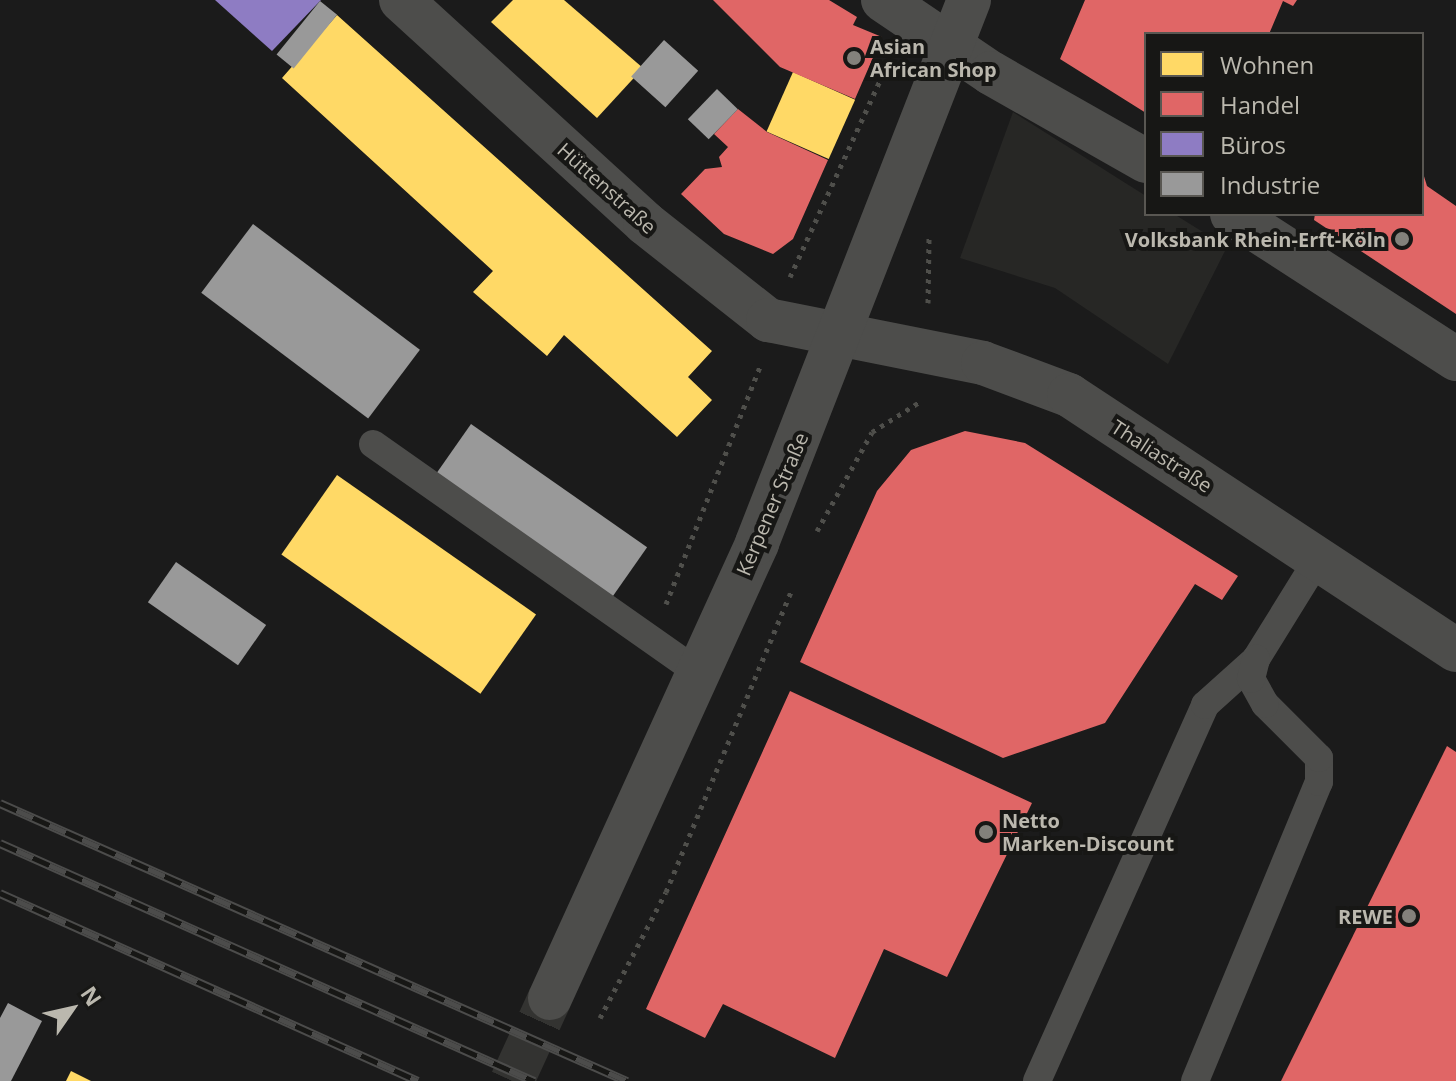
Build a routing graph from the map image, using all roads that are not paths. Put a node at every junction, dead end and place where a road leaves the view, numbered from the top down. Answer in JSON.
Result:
{"nodes":[{"id":1,"x":401,"y":0,"type":"edge"},
{"id":2,"x":969,"y":0,"type":"edge"},
{"id":3,"x":896,"y":8,"type":"edge"},
{"id":4,"x":951,"y":42,"type":"junction"},
{"id":5,"x":1144,"y":160,"type":"edge"},
{"id":6,"x":1235,"y":216,"type":"edge"},
{"id":7,"x":837,"y":335,"type":"junction"},
{"id":8,"x":1456,"y":359,"type":"edge"},
{"id":9,"x":373,"y":444,"type":"dead end"},
{"id":10,"x":1318,"y":559,"type":"junction"},
{"id":11,"x":1456,"y":650,"type":"edge"},
{"id":12,"x":1256,"y":659,"type":"junction"},
{"id":13,"x":698,"y":672,"type":"junction"},
{"id":14,"x":550,"y":998,"type":"tunnel mouth"},
{"id":15,"x":1037,"y":1081,"type":"edge"},
{"id":16,"x":1195,"y":1081,"type":"edge"}],
"edges":[{"from":1,"to":7,"type":"street","name":"Hüttenstraße"},
{"from":2,"to":4,"type":"street","name":"Kerpener Straße"},
{"from":3,"to":4,"type":"street"},
{"from":4,"to":5,"type":"street"},
{"from":4,"to":7,"type":"street","name":"Kerpener Straße"},
{"from":6,"to":8,"type":"street"},
{"from":7,"to":10,"type":"street","name":"Thaliastraße"},
{"from":7,"to":13,"type":"street","name":"Kerpener Straße"},
{"from":9,"to":13,"type":"lane"},
{"from":10,"to":11,"type":"street","name":"Thaliastraße"},
{"from":10,"to":12,"type":"lane"},
{"from":12,"to":15,"type":"lane"},
{"from":12,"to":16,"type":"lane"},
{"from":13,"to":14,"type":"street","name":"Kerpener Straße"}]}
